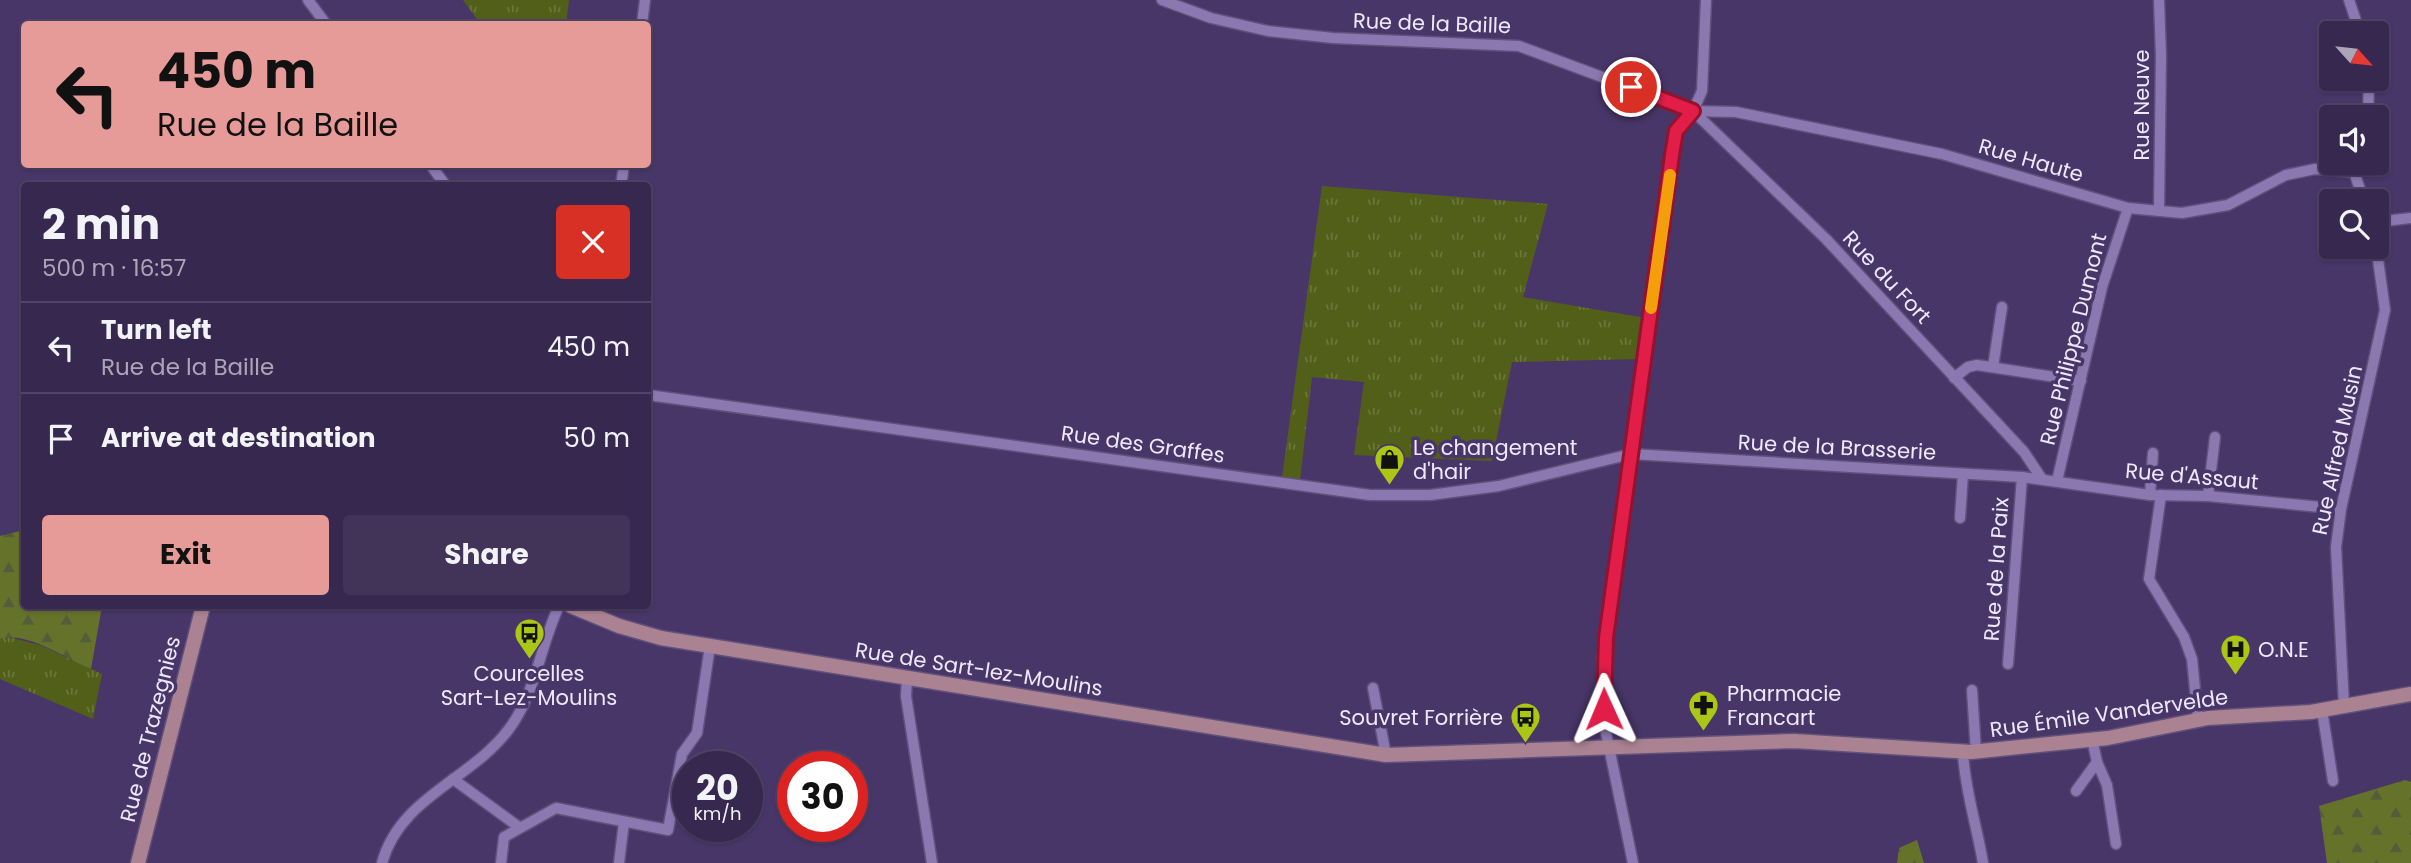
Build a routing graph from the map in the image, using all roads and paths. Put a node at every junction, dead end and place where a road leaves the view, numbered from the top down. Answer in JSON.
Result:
{"nodes":[{"id":1,"x":308,"y":0,"type":"edge"},
{"id":2,"x":645,"y":0,"type":"edge"},
{"id":3,"x":1162,"y":0,"type":"edge"},
{"id":4,"x":1706,"y":0,"type":"edge"},
{"id":5,"x":2159,"y":0,"type":"edge"},
{"id":6,"x":2349,"y":0,"type":"edge"},
{"id":7,"x":324,"y":21,"type":"edge"},
{"id":8,"x":642,"y":21,"type":"edge"},
{"id":9,"x":2356,"y":21,"type":"edge"},
{"id":10,"x":1693,"y":111,"type":"junction"},
{"id":11,"x":2319,"y":169,"type":"edge"},
{"id":12,"x":2128,"y":208,"type":"junction"},
{"id":13,"x":2159,"y":210,"type":"junction"},
{"id":14,"x":2411,"y":218,"type":"edge"},
{"id":15,"x":2389,"y":221,"type":"edge"},
{"id":16,"x":2378,"y":259,"type":"edge"},
{"id":17,"x":2002,"y":307,"type":"dead end"},
{"id":18,"x":1993,"y":367,"type":"junction"},
{"id":19,"x":1954,"y":378,"type":"junction"},
{"id":20,"x":2081,"y":381,"type":"junction"},
{"id":21,"x":651,"y":396,"type":"edge"},
{"id":22,"x":2215,"y":437,"type":"dead end"},
{"id":23,"x":2154,"y":453,"type":"dead end"},
{"id":24,"x":1631,"y":454,"type":"junction"},
{"id":25,"x":1963,"y":474,"type":"junction"},
{"id":26,"x":2022,"y":477,"type":"junction"},
{"id":27,"x":2042,"y":479,"type":"junction"},
{"id":28,"x":2057,"y":481,"type":"junction"},
{"id":29,"x":2155,"y":495,"type":"junction"},
{"id":30,"x":2208,"y":496,"type":"junction"},
{"id":31,"x":2341,"y":509,"type":"junction"},
{"id":32,"x":1961,"y":518,"type":"dead end"},
{"id":33,"x":202,"y":609,"type":"edge"},
{"id":34,"x":558,"y":609,"type":"edge"},
{"id":35,"x":579,"y":609,"type":"edge"},
{"id":36,"x":710,"y":646,"type":"junction"},
{"id":37,"x":2008,"y":664,"type":"dead end"},
{"id":38,"x":907,"y":679,"type":"junction"},
{"id":39,"x":1373,"y":688,"type":"dead end"},
{"id":40,"x":1972,"y":690,"type":"dead end"},
{"id":41,"x":2411,"y":694,"type":"edge"},
{"id":42,"x":2344,"y":706,"type":"junction"},
{"id":43,"x":2322,"y":710,"type":"junction"},
{"id":44,"x":2198,"y":720,"type":"junction"},
{"id":45,"x":2092,"y":739,"type":"junction"},
{"id":46,"x":1609,"y":746,"type":"junction"},
{"id":47,"x":1969,"y":752,"type":"junction"},
{"id":48,"x":1386,"y":755,"type":"junction"},
{"id":49,"x":2097,"y":762,"type":"junction"},
{"id":50,"x":453,"y":779,"type":"junction"},
{"id":51,"x":2333,"y":781,"type":"dead end"},
{"id":52,"x":2076,"y":791,"type":"dead end"},
{"id":53,"x":624,"y":821,"type":"junction"},
{"id":54,"x":519,"y":827,"type":"junction"},
{"id":55,"x":2116,"y":844,"type":"dead end"},
{"id":56,"x":138,"y":863,"type":"edge"},
{"id":57,"x":382,"y":863,"type":"edge"},
{"id":58,"x":500,"y":863,"type":"edge"},
{"id":59,"x":619,"y":863,"type":"edge"},
{"id":60,"x":933,"y":863,"type":"edge"},
{"id":61,"x":1633,"y":863,"type":"edge"},
{"id":62,"x":1983,"y":863,"type":"edge"}],
"edges":[{"from":1,"to":7,"type":"street"},
{"from":2,"to":8,"type":"street"},
{"from":3,"to":10,"type":"street","name":"Rue de la Baille"},
{"from":4,"to":10,"type":"street"},
{"from":5,"to":13,"type":"street","name":"Rue Neuve"},
{"from":6,"to":9,"type":"street"},
{"from":10,"to":12,"type":"street","name":"Rue Haute"},
{"from":10,"to":19,"type":"street","name":"Rue du Fort"},
{"from":10,"to":24,"type":"street"},
{"from":11,"to":13,"type":"street","name":"Rue Haute"},
{"from":12,"to":13,"type":"street","name":"Rue Haute"},
{"from":12,"to":20,"type":"street","name":"Rue Philippe Dumont"},
{"from":14,"to":15,"type":"street"},
{"from":16,"to":31,"type":"street","name":"Rue Alfred Musin"},
{"from":17,"to":18,"type":"street"},
{"from":18,"to":19,"type":"street"},
{"from":18,"to":20,"type":"street"},
{"from":19,"to":27,"type":"street","name":"Rue du Fort"},
{"from":20,"to":28,"type":"street","name":"Rue Philippe Dumont"},
{"from":21,"to":24,"type":"street","name":"Rue des Graffes"},
{"from":22,"to":30,"type":"street"},
{"from":23,"to":29,"type":"street"},
{"from":24,"to":25,"type":"street","name":"Rue de la Brasserie"},
{"from":24,"to":46,"type":"street"},
{"from":25,"to":26,"type":"street","name":"Rue de la Brasserie"},
{"from":25,"to":32,"type":"street"},
{"from":26,"to":27,"type":"street","name":"Rue de la Brasserie"},
{"from":26,"to":37,"type":"street","name":"Rue de la Paix"},
{"from":27,"to":28,"type":"street","name":"Rue d'Assaut"},
{"from":28,"to":29,"type":"street","name":"Rue d'Assaut"},
{"from":29,"to":30,"type":"street","name":"Rue d'Assaut"},
{"from":29,"to":44,"type":"street"},
{"from":30,"to":31,"type":"street","name":"Rue d'Assaut"},
{"from":31,"to":42,"type":"street","name":"Rue Alfred Musin"},
{"from":33,"to":56,"type":"main road","name":"Rue de Trazegnies"},
{"from":34,"to":50,"type":"street"},
{"from":35,"to":36,"type":"main road","name":"Rue de Sart-lez-Moulins"},
{"from":36,"to":38,"type":"main road","name":"Rue de Sart-lez-Moulins"},
{"from":36,"to":53,"type":"street"},
{"from":38,"to":48,"type":"main road","name":"Rue de Sart-lez-Moulins"},
{"from":38,"to":60,"type":"street"},
{"from":39,"to":48,"type":"street"},
{"from":40,"to":47,"type":"street"},
{"from":41,"to":42,"type":"main road","name":"Rue Émile Vandervelde"},
{"from":42,"to":43,"type":"main road","name":"Rue Émile Vandervelde"},
{"from":43,"to":44,"type":"main road","name":"Rue Émile Vandervelde"},
{"from":43,"to":51,"type":"street"},
{"from":44,"to":45,"type":"main road","name":"Rue Émile Vandervelde"},
{"from":45,"to":47,"type":"main road","name":"Rue Émile Vandervelde"},
{"from":45,"to":49,"type":"street"},
{"from":46,"to":47,"type":"main road","name":"Rue Émile Vandervelde"},
{"from":46,"to":48,"type":"main road","name":"Rue de Sart-lez-Moulins"},
{"from":46,"to":61,"type":"street"},
{"from":47,"to":62,"type":"street"},
{"from":49,"to":52,"type":"street"},
{"from":49,"to":55,"type":"street"},
{"from":50,"to":54,"type":"street"},
{"from":50,"to":57,"type":"street"},
{"from":53,"to":54,"type":"street"},
{"from":53,"to":59,"type":"street"},
{"from":54,"to":58,"type":"street"}]}
